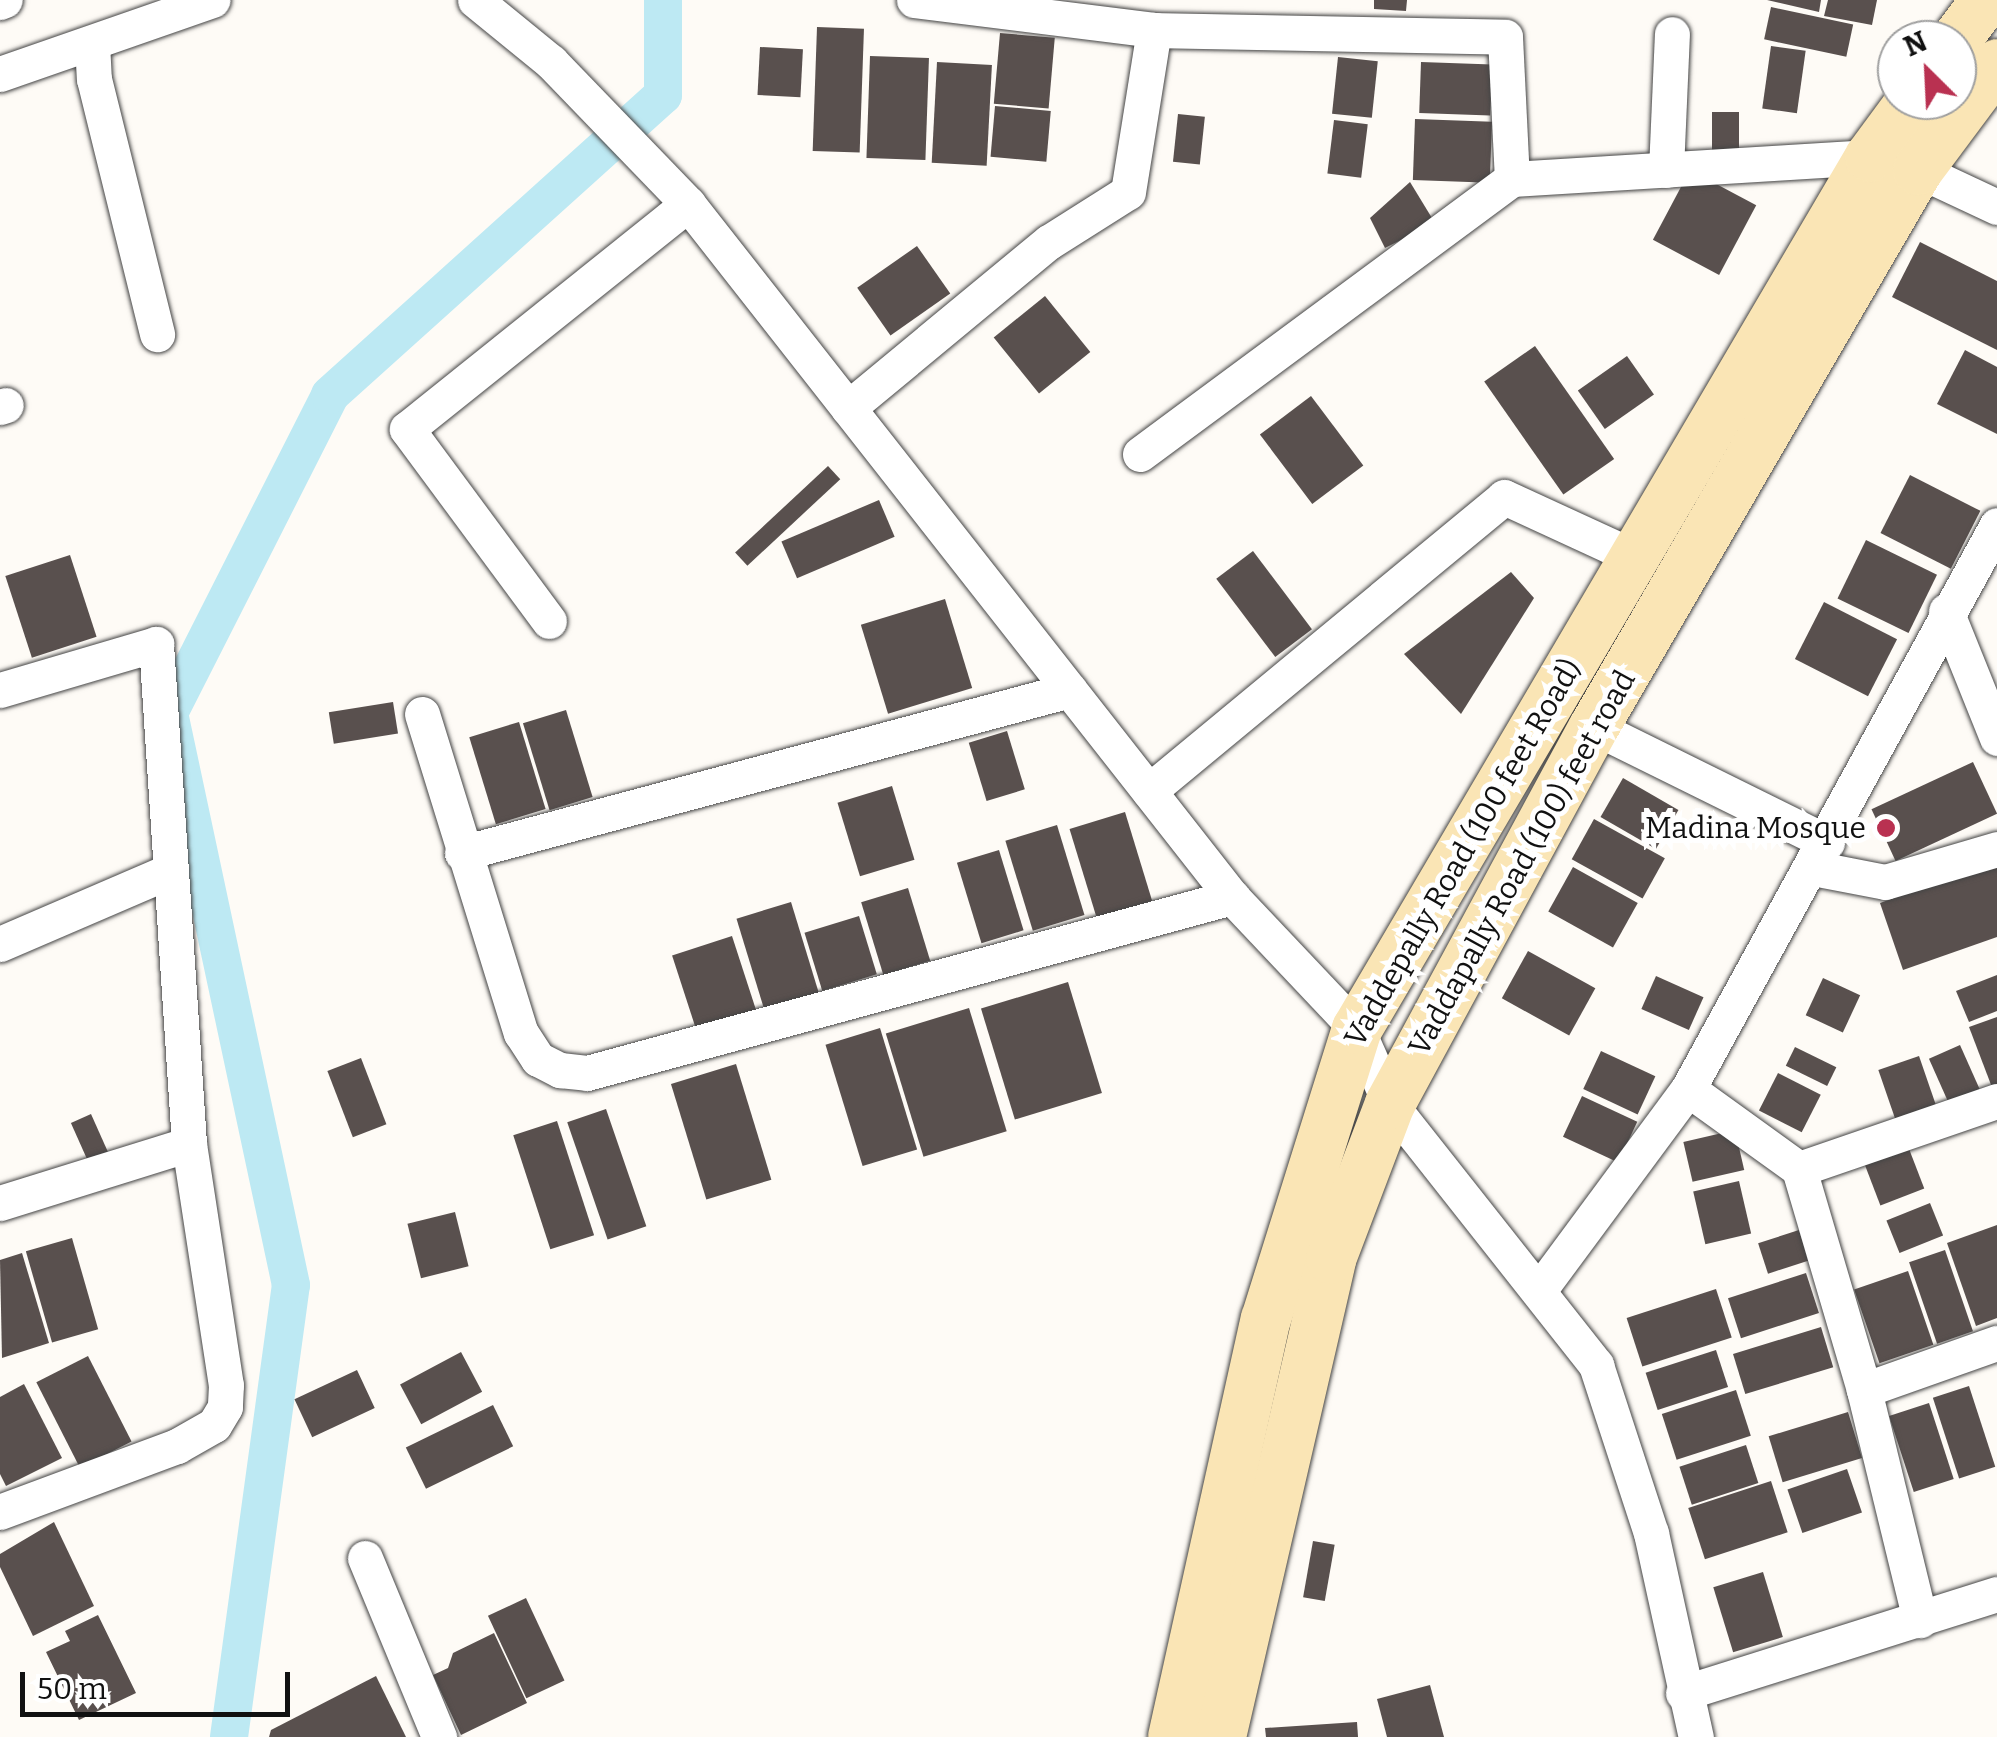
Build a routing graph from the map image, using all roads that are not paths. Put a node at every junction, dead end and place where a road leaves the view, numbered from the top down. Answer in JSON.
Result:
{"nodes":[{"id":1,"x":212,"y":0,"type":"edge"},
{"id":2,"x":476,"y":0,"type":"edge"},
{"id":3,"x":914,"y":0,"type":"edge"},
{"id":4,"x":1154,"y":30,"type":"junction"},
{"id":5,"x":1672,"y":34,"type":"dead end"},
{"id":6,"x":92,"y":42,"type":"junction"},
{"id":7,"x":1997,"y":64,"type":"edge"},
{"id":8,"x":0,"y":74,"type":"edge"},
{"id":9,"x":1897,"y":120,"type":"edge"},
{"id":10,"x":1870,"y":157,"type":"junction"},
{"id":11,"x":1666,"y":170,"type":"junction"},
{"id":12,"x":1918,"y":170,"type":"junction"},
{"id":13,"x":1512,"y":179,"type":"junction"},
{"id":14,"x":688,"y":204,"type":"junction"},
{"id":15,"x":1997,"y":206,"type":"edge"},
{"id":16,"x":157,"y":334,"type":"dead end"},
{"id":17,"x":848,"y":408,"type":"junction"},
{"id":18,"x":1140,"y":454,"type":"dead end"},
{"id":19,"x":1997,"y":525,"type":"edge"},
{"id":20,"x":1632,"y":556,"type":"junction"},
{"id":21,"x":1946,"y":611,"type":"junction"},
{"id":22,"x":550,"y":621,"type":"dead end"},
{"id":23,"x":0,"y":690,"type":"edge"},
{"id":24,"x":1070,"y":690,"type":"junction"},
{"id":25,"x":422,"y":714,"type":"dead end"},
{"id":26,"x":1594,"y":728,"type":"junction"},
{"id":27,"x":1997,"y":738,"type":"edge"},
{"id":28,"x":1149,"y":791,"type":"junction"},
{"id":29,"x":1997,"y":850,"type":"edge"},
{"id":30,"x":462,"y":853,"type":"junction"},
{"id":31,"x":1820,"y":855,"type":"junction"},
{"id":32,"x":167,"y":872,"type":"junction"},
{"id":33,"x":1232,"y":898,"type":"junction"},
{"id":34,"x":0,"y":944,"type":"edge"},
{"id":35,"x":1357,"y":1029,"type":"junction"},
{"id":36,"x":1688,"y":1089,"type":"junction"},
{"id":37,"x":1997,"y":1101,"type":"edge"},
{"id":38,"x":1390,"y":1104,"type":"junction"},
{"id":39,"x":189,"y":1144,"type":"junction"},
{"id":40,"x":1798,"y":1170,"type":"junction"},
{"id":41,"x":0,"y":1203,"type":"edge"},
{"id":42,"x":1540,"y":1289,"type":"junction"},
{"id":43,"x":1997,"y":1343,"type":"edge"},
{"id":44,"x":1864,"y":1390,"type":"junction"},
{"id":45,"x":0,"y":1512,"type":"edge"},
{"id":46,"x":365,"y":1558,"type":"dead end"},
{"id":47,"x":1997,"y":1594,"type":"edge"},
{"id":48,"x":1920,"y":1620,"type":"junction"},
{"id":49,"x":1683,"y":1693,"type":"junction"},
{"id":50,"x":439,"y":1737,"type":"edge"},
{"id":51,"x":1173,"y":1737,"type":"edge"},
{"id":52,"x":1221,"y":1737,"type":"edge"},
{"id":53,"x":1696,"y":1737,"type":"edge"}],
"edges":[{"from":1,"to":6,"type":"street"},
{"from":2,"to":14,"type":"street"},
{"from":3,"to":4,"type":"street"},
{"from":4,"to":13,"type":"street"},
{"from":4,"to":17,"type":"street"},
{"from":5,"to":11,"type":"street"},
{"from":6,"to":8,"type":"street"},
{"from":6,"to":16,"type":"street"},
{"from":7,"to":12,"type":"main road","name":"Vaddapally Road (100) feet road"},
{"from":9,"to":10,"type":"main road","name":"Vaddepally Road (100 feet Road)"},
{"from":10,"to":11,"type":"street"},
{"from":10,"to":12,"type":"street"},
{"from":10,"to":20,"type":"main road","name":"Vaddepally Road (100 feet Road)"},
{"from":11,"to":13,"type":"street"},
{"from":12,"to":15,"type":"street"},
{"from":12,"to":26,"type":"main road","name":"Vaddapally Road (100) feet road"},
{"from":13,"to":18,"type":"street"},
{"from":14,"to":17,"type":"street"},
{"from":14,"to":22,"type":"street"},
{"from":17,"to":24,"type":"street"},
{"from":19,"to":21,"type":"street"},
{"from":20,"to":28,"type":"street"},
{"from":20,"to":35,"type":"main road","name":"Vaddepally Road (100 feet Road)"},
{"from":21,"to":27,"type":"street"},
{"from":21,"to":31,"type":"street"},
{"from":23,"to":32,"type":"street"},
{"from":24,"to":28,"type":"street"},
{"from":24,"to":30,"type":"street"},
{"from":25,"to":30,"type":"street"},
{"from":26,"to":31,"type":"street"},
{"from":26,"to":38,"type":"main road","name":"Vaddapally Road (100) feet road"},
{"from":28,"to":33,"type":"street"},
{"from":29,"to":31,"type":"street"},
{"from":30,"to":33,"type":"street"},
{"from":31,"to":36,"type":"street"},
{"from":32,"to":34,"type":"street"},
{"from":32,"to":39,"type":"street"},
{"from":33,"to":35,"type":"street"},
{"from":35,"to":38,"type":"street"},
{"from":35,"to":51,"type":"main road","name":"Vaddepally Road (100 feet Road)"},
{"from":36,"to":40,"type":"street"},
{"from":36,"to":42,"type":"street"},
{"from":37,"to":40,"type":"street"},
{"from":38,"to":42,"type":"street"},
{"from":38,"to":52,"type":"main road","name":"Vaddapally Road (100) feet road"},
{"from":39,"to":41,"type":"street"},
{"from":39,"to":45,"type":"street"},
{"from":40,"to":44,"type":"street"},
{"from":42,"to":49,"type":"street"},
{"from":43,"to":44,"type":"street"},
{"from":44,"to":48,"type":"street"},
{"from":46,"to":50,"type":"street"},
{"from":47,"to":48,"type":"street"},
{"from":48,"to":49,"type":"street"},
{"from":49,"to":53,"type":"street"}]}
